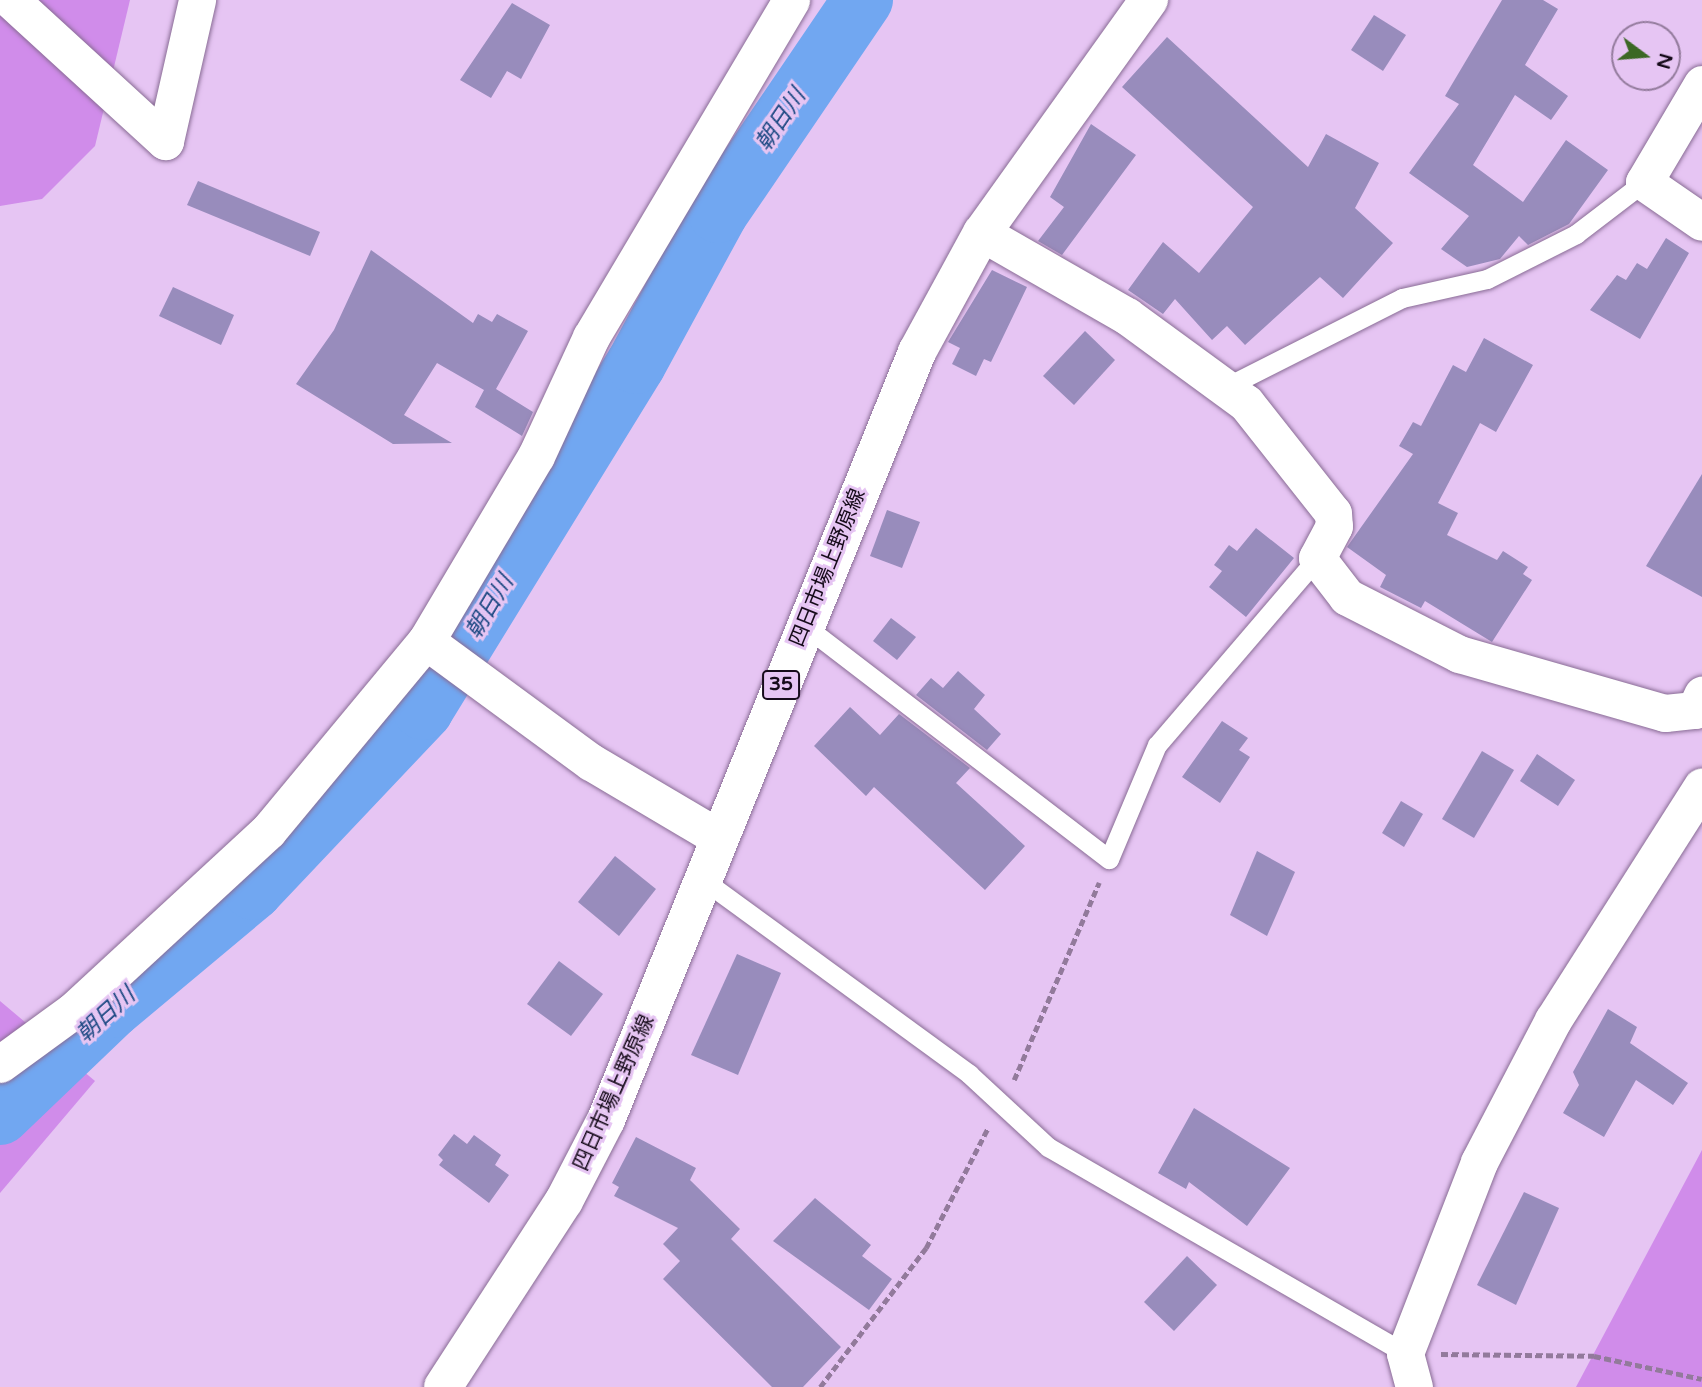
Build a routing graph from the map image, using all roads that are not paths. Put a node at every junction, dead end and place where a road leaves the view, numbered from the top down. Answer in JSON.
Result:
{"nodes":[{"id":1,"x":11,"y":0,"type":"edge"},
{"id":2,"x":197,"y":0,"type":"edge"},
{"id":3,"x":792,"y":0,"type":"edge"},
{"id":4,"x":1149,"y":0,"type":"edge"},
{"id":5,"x":1702,"y":84,"type":"edge"},
{"id":6,"x":1644,"y":182,"type":"junction"},
{"id":7,"x":1702,"y":222,"type":"edge"},
{"id":8,"x":982,"y":233,"type":"junction"},
{"id":9,"x":1228,"y":386,"type":"junction"},
{"id":10,"x":1317,"y":558,"type":"junction"},
{"id":11,"x":804,"y":626,"type":"junction"},
{"id":12,"x":426,"y":641,"type":"junction"},
{"id":13,"x":1695,"y":717,"type":"edge"},
{"id":14,"x":1702,"y":786,"type":"edge"},
{"id":15,"x":718,"y":837,"type":"junction"},
{"id":16,"x":702,"y":879,"type":"junction"},
{"id":17,"x":0,"y":1063,"type":"edge"},
{"id":18,"x":1410,"y":1370,"type":"edge"},
{"id":19,"x":443,"y":1387,"type":"edge"}],
"edges":[{"from":1,"to":2,"type":"street"},
{"from":3,"to":12,"type":"street"},
{"from":4,"to":8,"type":"main road","name":"四日市場上野原線","number":"35"},
{"from":5,"to":6,"type":"street"},
{"from":6,"to":7,"type":"street"},
{"from":6,"to":9,"type":"lane"},
{"from":8,"to":9,"type":"street"},
{"from":8,"to":11,"type":"main road","name":"四日市場上野原線","number":"35"},
{"from":9,"to":10,"type":"street"},
{"from":10,"to":11,"type":"lane"},
{"from":10,"to":13,"type":"street"},
{"from":11,"to":15,"type":"main road","name":"四日市場上野原線","number":"35"},
{"from":12,"to":15,"type":"street"},
{"from":12,"to":17,"type":"street"},
{"from":14,"to":18,"type":"street"},
{"from":15,"to":16,"type":"main road","name":"四日市場上野原線","number":"35"},
{"from":16,"to":18,"type":"lane"},
{"from":16,"to":19,"type":"main road","name":"四日市場上野原線","number":"35"}]}
